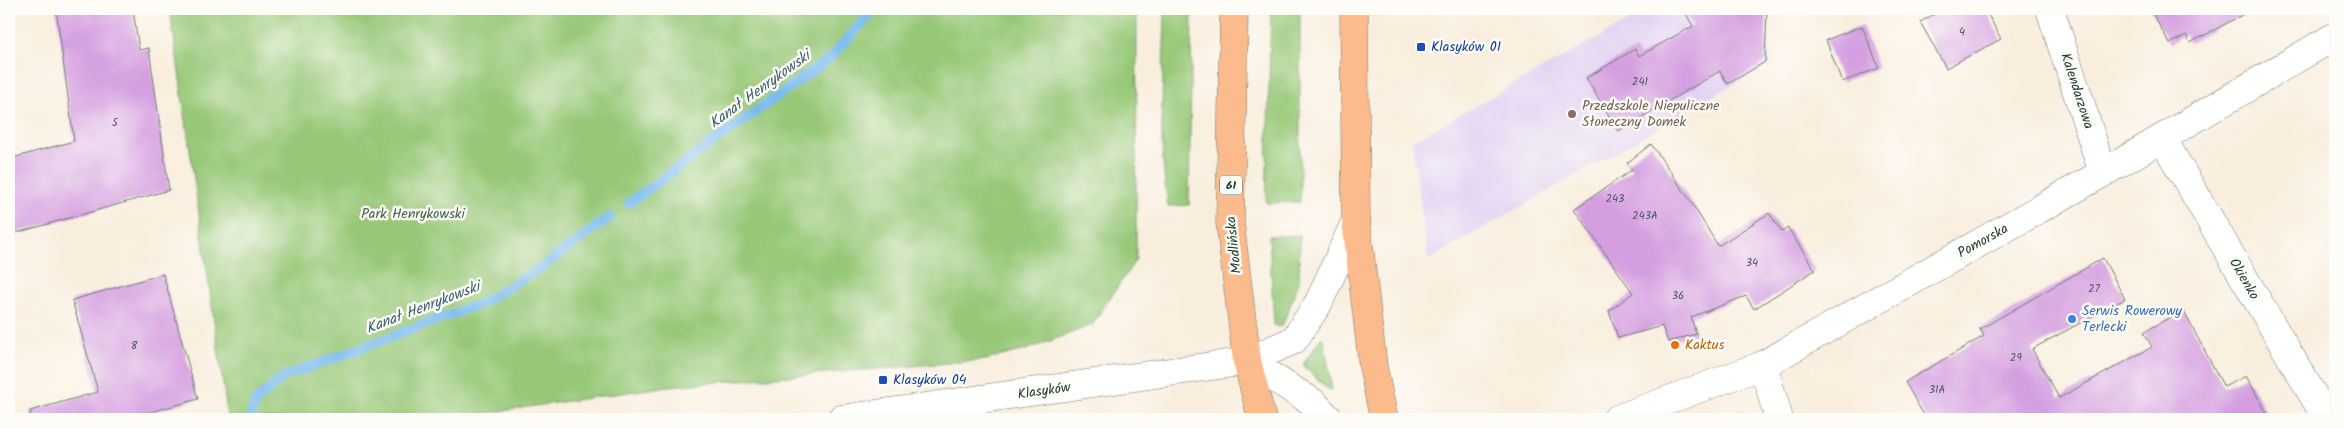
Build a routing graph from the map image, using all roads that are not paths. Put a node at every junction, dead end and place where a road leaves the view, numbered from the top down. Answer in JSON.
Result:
{"nodes":[{"id":1,"x":1234,"y":9,"type":"edge"},
{"id":2,"x":1354,"y":9,"type":"edge"},
{"id":3,"x":2050,"y":9,"type":"edge"},
{"id":4,"x":2335,"y":36,"type":"edge"},
{"id":5,"x":2162,"y":138,"type":"junction"},
{"id":6,"x":2104,"y":172,"type":"junction"},
{"id":7,"x":1356,"y":220,"type":"junction"},
{"id":8,"x":1247,"y":360,"type":"junction"},
{"id":9,"x":1763,"y":365,"type":"junction"},
{"id":10,"x":841,"y":419,"type":"edge"},
{"id":11,"x":1262,"y":419,"type":"edge"},
{"id":12,"x":1329,"y":419,"type":"edge"},
{"id":13,"x":1384,"y":419,"type":"edge"},
{"id":14,"x":1617,"y":419,"type":"edge"},
{"id":15,"x":1779,"y":419,"type":"edge"},
{"id":16,"x":2327,"y":419,"type":"edge"}],
"edges":[{"from":1,"to":8,"type":"main road","name":"Modlińska","number":"61"},
{"from":2,"to":7,"type":"main road"},
{"from":3,"to":6,"type":"street","name":"Kalendarzowa"},
{"from":4,"to":5,"type":"street","name":"Pomorska"},
{"from":5,"to":6,"type":"street","name":"Pomorska"},
{"from":5,"to":16,"type":"street","name":"Okienko"},
{"from":6,"to":9,"type":"street","name":"Pomorska"},
{"from":7,"to":8,"type":"street","name":"Klasyków"},
{"from":7,"to":13,"type":"main road"},
{"from":8,"to":10,"type":"street","name":"Klasyków"},
{"from":8,"to":11,"type":"main road","name":"Modlińska","number":"61"},
{"from":8,"to":12,"type":"street"},
{"from":9,"to":14,"type":"street","name":"Pomorska"},
{"from":9,"to":15,"type":"street"}]}
